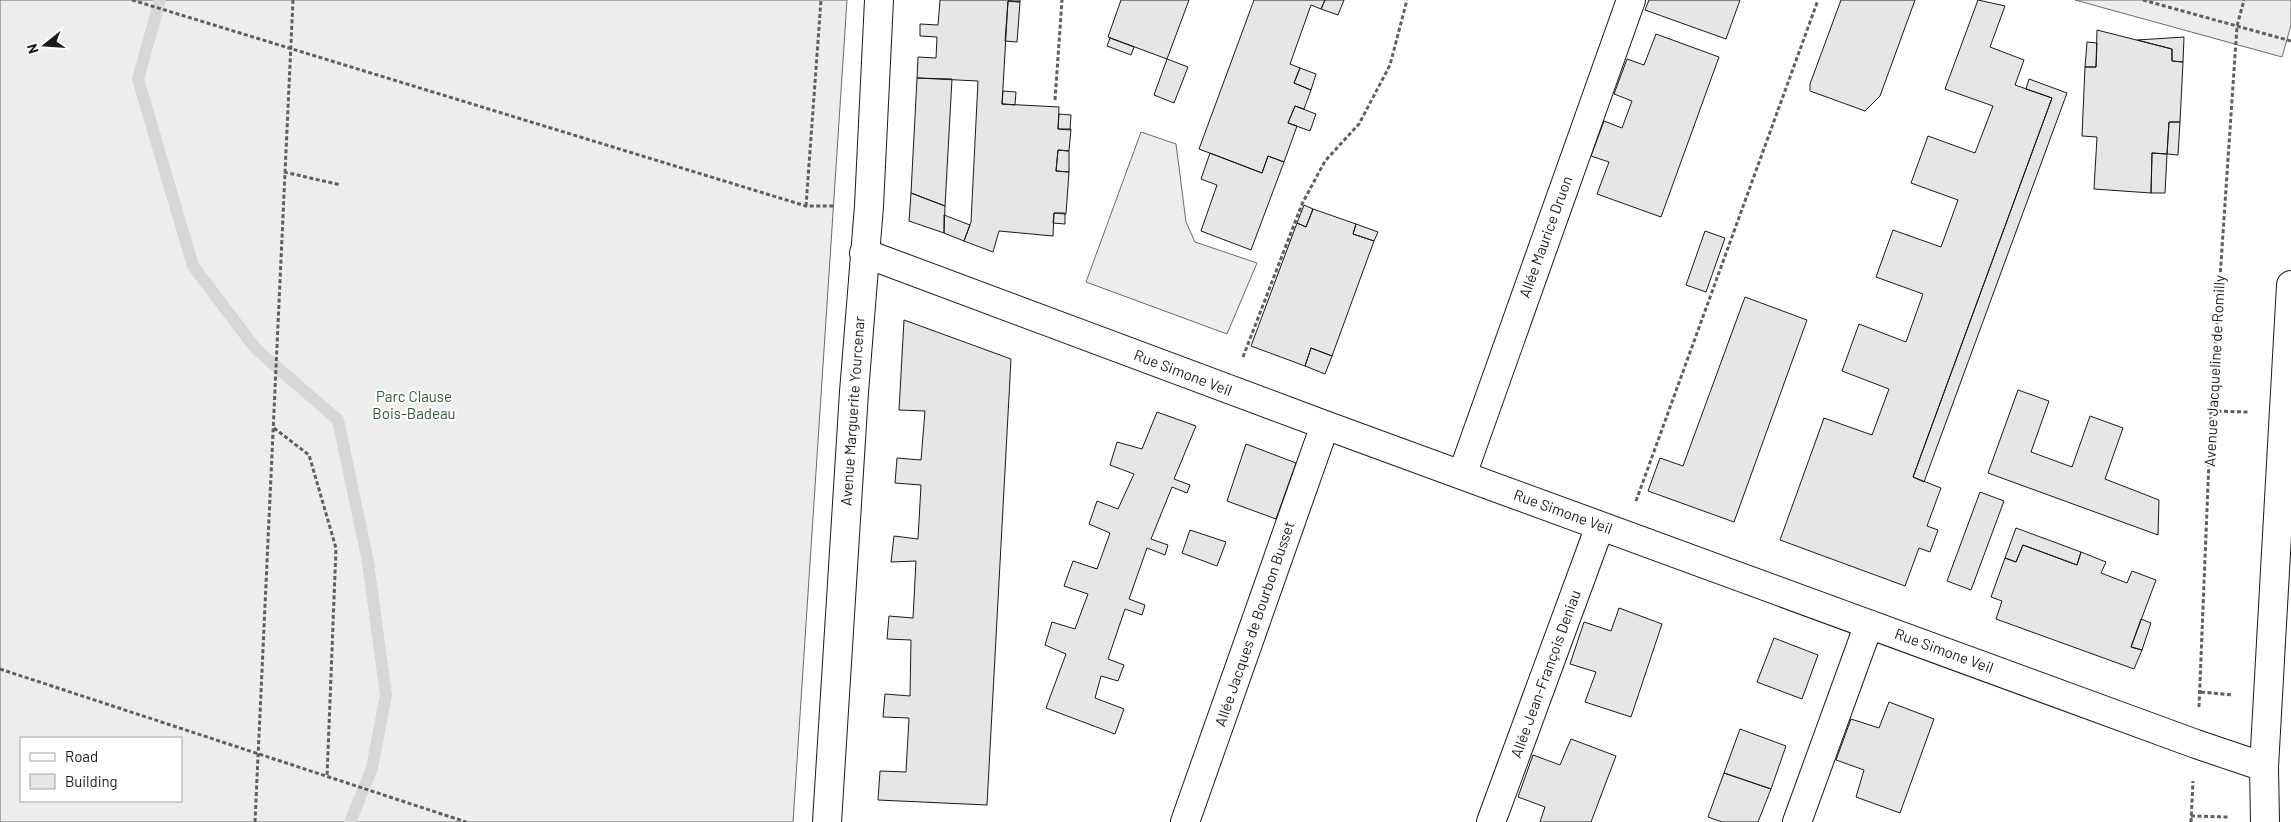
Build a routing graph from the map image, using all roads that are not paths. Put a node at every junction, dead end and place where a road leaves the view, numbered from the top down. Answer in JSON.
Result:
{"nodes":[{"id":1,"x":879,"y":0,"type":"edge"},
{"id":2,"x":1631,"y":0,"type":"edge"},
{"id":3,"x":864,"y":253,"type":"junction"},
{"id":4,"x":2291,"y":285,"type":"edge"},
{"id":5,"x":1325,"y":425,"type":"junction"},
{"id":6,"x":1462,"y":475,"type":"junction"},
{"id":7,"x":1612,"y":530,"type":"junction"},
{"id":8,"x":1869,"y":624,"type":"junction"},
{"id":9,"x":2264,"y":767,"type":"junction"},
{"id":10,"x":827,"y":822,"type":"edge"},
{"id":11,"x":1185,"y":822,"type":"edge"},
{"id":12,"x":1491,"y":822,"type":"edge"},
{"id":13,"x":1797,"y":822,"type":"edge"},
{"id":14,"x":2265,"y":822,"type":"edge"}],
"edges":[{"from":1,"to":3,"type":"street","name":"Avenue Marguerite Yourcenar"},
{"from":2,"to":6,"type":"street","name":"Allée Maurice Druon"},
{"from":3,"to":5,"type":"street","name":"Rue Simone Veil"},
{"from":3,"to":10,"type":"street","name":"Avenue Marguerite Yourcenar"},
{"from":4,"to":9,"type":"street"},
{"from":5,"to":6,"type":"street","name":"Rue Simone Veil"},
{"from":5,"to":11,"type":"street","name":"Allée Jacques de Bourbon Busset"},
{"from":6,"to":7,"type":"street","name":"Rue Simone Veil"},
{"from":7,"to":8,"type":"street","name":"Rue Simone Veil"},
{"from":7,"to":12,"type":"street","name":"Allée Jean-François Deniau"},
{"from":8,"to":9,"type":"street","name":"Rue Simone Veil"},
{"from":8,"to":13,"type":"street"},
{"from":9,"to":14,"type":"street"}]}
